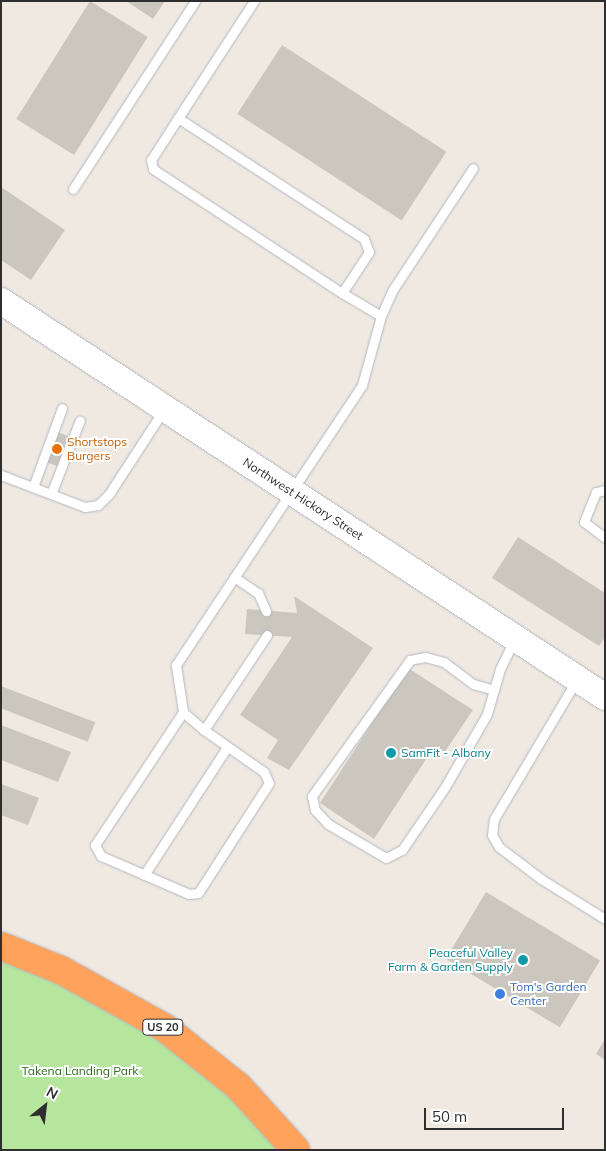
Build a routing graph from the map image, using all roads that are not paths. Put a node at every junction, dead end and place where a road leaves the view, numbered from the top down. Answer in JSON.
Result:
{"nodes":[{"id":1,"x":195,"y":1,"type":"edge"},
{"id":2,"x":254,"y":1,"type":"edge"},
{"id":3,"x":178,"y":118,"type":"junction"},
{"id":4,"x":473,"y":168,"type":"dead end"},
{"id":5,"x":73,"y":189,"type":"dead end"},
{"id":6,"x":342,"y":293,"type":"junction"},
{"id":7,"x":1,"y":301,"type":"edge"},
{"id":8,"x":381,"y":316,"type":"junction"},
{"id":9,"x":62,"y":408,"type":"dead end"},
{"id":10,"x":165,"y":408,"type":"junction"},
{"id":11,"x":80,"y":420,"type":"dead end"},
{"id":12,"x":1,"y":475,"type":"edge"},
{"id":13,"x":32,"y":487,"type":"junction"},
{"id":14,"x":605,"y":490,"type":"edge"},
{"id":15,"x":292,"y":492,"type":"junction"},
{"id":16,"x":51,"y":494,"type":"junction"},
{"id":17,"x":605,"y":538,"type":"edge"},
{"id":18,"x":234,"y":577,"type":"junction"},
{"id":19,"x":266,"y":611,"type":"dead end"},
{"id":20,"x":268,"y":635,"type":"dead end"},
{"id":21,"x":515,"y":638,"type":"junction"},
{"id":22,"x":578,"y":679,"type":"junction"},
{"id":23,"x":494,"y":690,"type":"junction"},
{"id":24,"x":605,"y":697,"type":"edge"},
{"id":25,"x":183,"y":712,"type":"junction"},
{"id":26,"x":204,"y":730,"type":"junction"},
{"id":27,"x":227,"y":747,"type":"junction"},
{"id":28,"x":144,"y":875,"type":"junction"},
{"id":29,"x":605,"y":918,"type":"edge"},
{"id":30,"x":1,"y":946,"type":"edge"},
{"id":31,"x":296,"y":1150,"type":"edge"}],
"edges":[{"from":1,"to":5,"type":"lane"},
{"from":2,"to":3,"type":"lane"},
{"from":3,"to":6,"type":"lane"},
{"from":3,"to":6,"type":"lane"},
{"from":4,"to":8,"type":"lane"},
{"from":6,"to":8,"type":"lane"},
{"from":7,"to":10,"type":"street","name":"Northwest Hickory Street"},
{"from":8,"to":15,"type":"lane"},
{"from":9,"to":13,"type":"lane"},
{"from":10,"to":15,"type":"street","name":"Northwest Hickory Street"},
{"from":10,"to":16,"type":"lane"},
{"from":11,"to":16,"type":"lane"},
{"from":12,"to":13,"type":"lane"},
{"from":13,"to":16,"type":"lane"},
{"from":14,"to":17,"type":"lane"},
{"from":15,"to":18,"type":"lane"},
{"from":15,"to":21,"type":"street","name":"Northwest Hickory Street"},
{"from":18,"to":19,"type":"lane"},
{"from":18,"to":25,"type":"lane"},
{"from":20,"to":26,"type":"lane"},
{"from":21,"to":22,"type":"street","name":"Northwest Hickory Street"},
{"from":21,"to":23,"type":"lane"},
{"from":22,"to":24,"type":"street","name":"Northwest Hickory Street"},
{"from":22,"to":29,"type":"lane"},
{"from":23,"to":23,"type":"lane"},
{"from":25,"to":26,"type":"lane"},
{"from":25,"to":28,"type":"lane"},
{"from":26,"to":27,"type":"lane"},
{"from":27,"to":28,"type":"lane"},
{"from":27,"to":28,"type":"lane"},
{"from":30,"to":31,"type":"highway","number":"US 20"}]}
